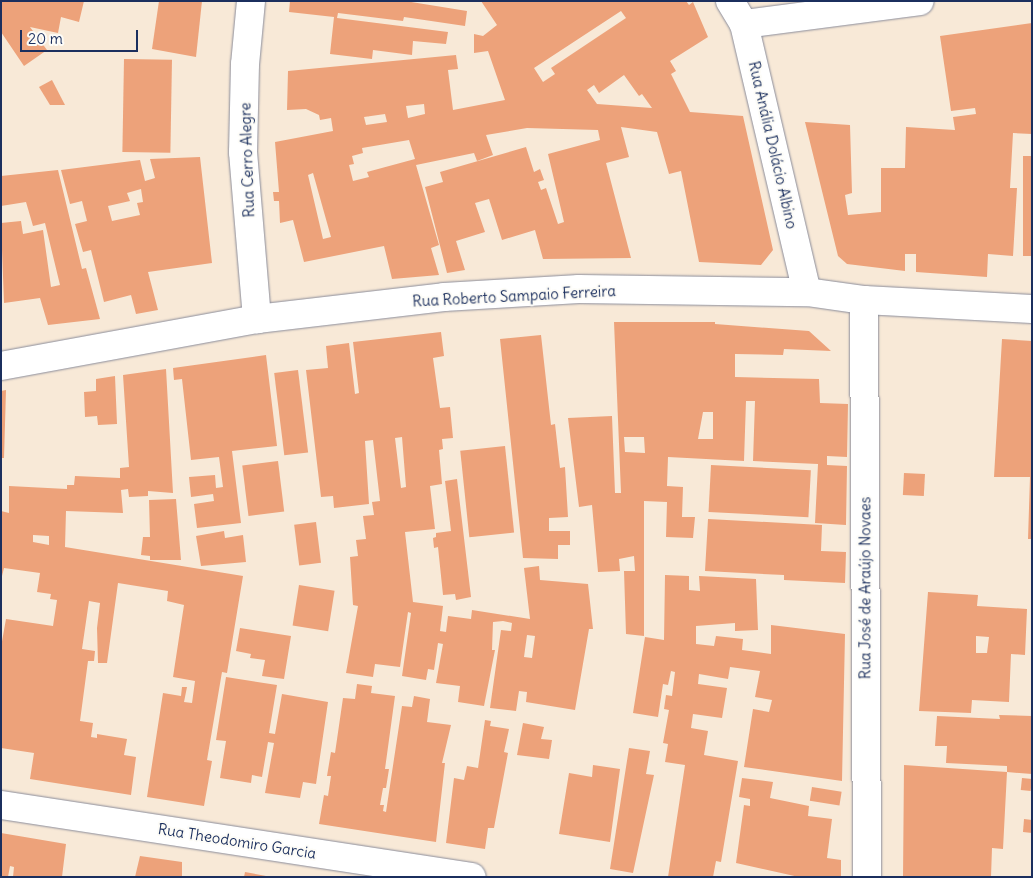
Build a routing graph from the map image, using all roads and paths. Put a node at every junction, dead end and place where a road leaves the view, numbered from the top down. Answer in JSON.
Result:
{"nodes":[{"id":1,"x":251,"y":1,"type":"edge"},
{"id":2,"x":730,"y":1,"type":"edge"},
{"id":3,"x":920,"y":1,"type":"edge"},
{"id":4,"x":744,"y":24,"type":"junction"},
{"id":5,"x":807,"y":292,"type":"junction"},
{"id":6,"x":864,"y":300,"type":"junction"},
{"id":7,"x":1032,"y":309,"type":"edge"},
{"id":8,"x":257,"y":319,"type":"junction"},
{"id":9,"x":1,"y":366,"type":"edge"},
{"id":10,"x":1,"y":805,"type":"edge"},
{"id":11,"x":472,"y":877,"type":"edge"},
{"id":12,"x":866,"y":877,"type":"edge"}],
"edges":[{"from":1,"to":8,"type":"street","name":"Rua Cerro Alegre"},
{"from":2,"to":4,"type":"street","name":"Rua Anália Dolácio Albino"},
{"from":3,"to":4,"type":"street"},
{"from":4,"to":5,"type":"street","name":"Rua Anália Dolácio Albino"},
{"from":5,"to":6,"type":"street","name":"Rua Roberto Sampaio Ferreira"},
{"from":5,"to":8,"type":"street","name":"Rua Roberto Sampaio Ferreira"},
{"from":6,"to":7,"type":"street","name":"Rua Roberto Sampaio Ferreira"},
{"from":6,"to":12,"type":"street","name":"Rua José de Araújo Novaes"},
{"from":8,"to":9,"type":"street","name":"Rua Roberto Sampaio Ferreira"},
{"from":10,"to":11,"type":"street","name":"Rua Theodomiro Garcia"}]}
